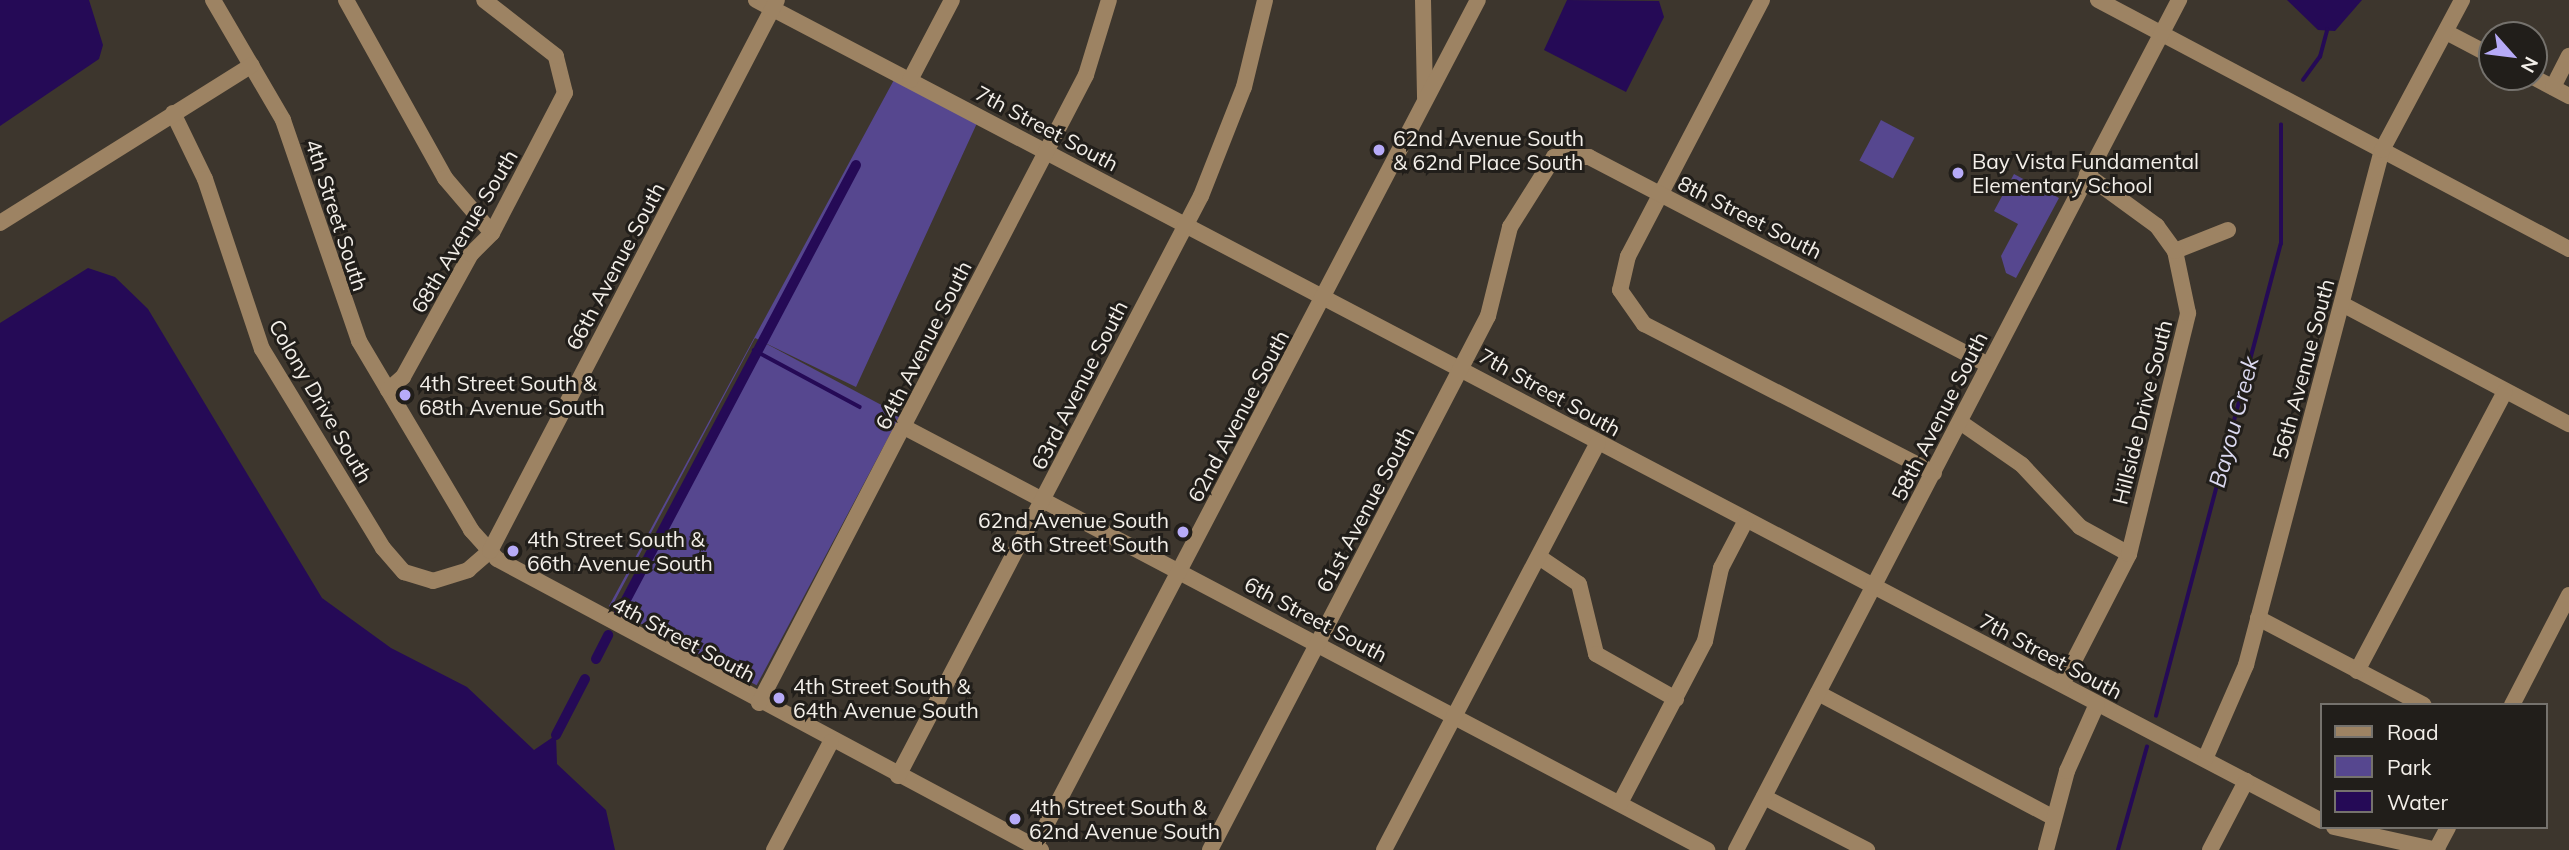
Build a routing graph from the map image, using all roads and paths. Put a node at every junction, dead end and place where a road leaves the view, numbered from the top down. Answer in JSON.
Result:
{"nodes":[{"id":1,"x":213,"y":0,"type":"edge"},
{"id":2,"x":346,"y":0,"type":"edge"},
{"id":3,"x":484,"y":0,"type":"edge"},
{"id":4,"x":756,"y":0,"type":"edge"},
{"id":5,"x":952,"y":0,"type":"edge"},
{"id":6,"x":1110,"y":0,"type":"edge"},
{"id":7,"x":1265,"y":0,"type":"edge"},
{"id":8,"x":1423,"y":0,"type":"edge"},
{"id":9,"x":1478,"y":0,"type":"edge"},
{"id":10,"x":1762,"y":0,"type":"edge"},
{"id":11,"x":2098,"y":0,"type":"edge"},
{"id":12,"x":2179,"y":0,"type":"edge"},
{"id":13,"x":2462,"y":0,"type":"edge"},
{"id":14,"x":775,"y":4,"type":"edge"},
{"id":15,"x":2446,"y":32,"type":"junction"},
{"id":16,"x":2161,"y":33,"type":"junction"},
{"id":17,"x":2478,"y":49,"type":"edge"},
{"id":18,"x":2569,"y":56,"type":"edge"},
{"id":19,"x":252,"y":65,"type":"junction"},
{"id":20,"x":910,"y":80,"type":"junction"},
{"id":21,"x":2548,"y":84,"type":"edge"},
{"id":22,"x":2553,"y":87,"type":"junction"},
{"id":23,"x":2569,"y":96,"type":"edge"},
{"id":24,"x":1425,"y":101,"type":"junction"},
{"id":25,"x":173,"y":113,"type":"junction"},
{"id":26,"x":2382,"y":150,"type":"junction"},
{"id":27,"x":1048,"y":151,"type":"junction"},
{"id":28,"x":2087,"y":175,"type":"junction"},
{"id":29,"x":1660,"y":194,"type":"junction"},
{"id":30,"x":1515,"y":217,"type":"joint"},
{"id":31,"x":0,"y":223,"type":"edge"},
{"id":32,"x":1185,"y":225,"type":"junction"},
{"id":33,"x":2228,"y":230,"type":"dead end"},
{"id":34,"x":492,"y":233,"type":"junction"},
{"id":35,"x":2569,"y":248,"type":"edge"},
{"id":36,"x":2175,"y":251,"type":"junction"},
{"id":37,"x":1323,"y":299,"type":"junction"},
{"id":38,"x":2342,"y":304,"type":"junction"},
{"id":39,"x":1988,"y":365,"type":"junction"},
{"id":40,"x":1462,"y":367,"type":"junction"},
{"id":41,"x":388,"y":390,"type":"junction"},
{"id":42,"x":2505,"y":392,"type":"junction"},
{"id":43,"x":1960,"y":422,"type":"junction"},
{"id":44,"x":2569,"y":424,"type":"edge"},
{"id":45,"x":904,"y":427,"type":"junction"},
{"id":46,"x":1598,"y":443,"type":"junction"},
{"id":47,"x":1934,"y":473,"type":"junction"},
{"id":48,"x":1043,"y":500,"type":"junction"},
{"id":49,"x":1745,"y":522,"type":"junction"},
{"id":50,"x":490,"y":551,"type":"junction"},
{"id":51,"x":2129,"y":554,"type":"junction"},
{"id":52,"x":1539,"y":557,"type":"junction"},
{"id":53,"x":1180,"y":571,"type":"junction"},
{"id":54,"x":1874,"y":588,"type":"junction"},
{"id":55,"x":2569,"y":595,"type":"edge"},
{"id":56,"x":2258,"y":618,"type":"junction"},
{"id":57,"x":1318,"y":644,"type":"junction"},
{"id":58,"x":2357,"y":671,"type":"junction"},
{"id":59,"x":2062,"y":684,"type":"junction"},
{"id":60,"x":1818,"y":692,"type":"junction"},
{"id":61,"x":1675,"y":699,"type":"junction"},
{"id":62,"x":759,"y":703,"type":"junction"},
{"id":63,"x":2420,"y":703,"type":"edge"},
{"id":64,"x":2513,"y":703,"type":"edge"},
{"id":65,"x":2097,"y":704,"type":"junction"},
{"id":66,"x":1455,"y":715,"type":"junction"},
{"id":67,"x":831,"y":742,"type":"junction"},
{"id":68,"x":2205,"y":758,"type":"junction"},
{"id":69,"x":898,"y":776,"type":"junction"},
{"id":70,"x":2246,"y":781,"type":"junction"},
{"id":71,"x":1764,"y":797,"type":"junction"},
{"id":72,"x":1620,"y":803,"type":"junction"},
{"id":73,"x":2052,"y":817,"type":"junction"},
{"id":74,"x":2320,"y":820,"type":"edge"},
{"id":75,"x":2343,"y":829,"type":"edge"},
{"id":76,"x":2447,"y":829,"type":"edge"},
{"id":77,"x":781,"y":846,"type":"edge"},
{"id":78,"x":1036,"y":849,"type":"edge"},
{"id":79,"x":1210,"y":850,"type":"edge"},
{"id":80,"x":1384,"y":850,"type":"edge"},
{"id":81,"x":1707,"y":850,"type":"edge"},
{"id":82,"x":1736,"y":850,"type":"edge"},
{"id":83,"x":1867,"y":850,"type":"edge"},
{"id":84,"x":2046,"y":850,"type":"edge"},
{"id":85,"x":2210,"y":850,"type":"edge"},
{"id":86,"x":2436,"y":850,"type":"edge"}],
"edges":[{"from":1,"to":19,"type":"street","name":"4th Street South"},
{"from":2,"to":34,"type":"street"},
{"from":3,"to":34,"type":"street","name":"68th Avenue South"},
{"from":4,"to":14,"type":"street","name":"7th Street South"},
{"from":5,"to":20,"type":"street"},
{"from":6,"to":27,"type":"street","name":"64th Avenue South"},
{"from":7,"to":32,"type":"street","name":"63rd Avenue South"},
{"from":8,"to":24,"type":"street"},
{"from":9,"to":24,"type":"street","name":"62nd Avenue South"},
{"from":10,"to":29,"type":"street"},
{"from":11,"to":16,"type":"street"},
{"from":12,"to":16,"type":"street","name":"58th Avenue South"},
{"from":13,"to":15,"type":"street","name":"56th Avenue South"},
{"from":14,"to":20,"type":"street","name":"7th Street South"},
{"from":14,"to":50,"type":"street","name":"66th Avenue South"},
{"from":15,"to":17,"type":"street"},
{"from":15,"to":26,"type":"street","name":"56th Avenue South"},
{"from":16,"to":26,"type":"street"},
{"from":16,"to":28,"type":"street","name":"58th Avenue South"},
{"from":18,"to":22,"type":"street"},
{"from":19,"to":25,"type":"street"},
{"from":19,"to":41,"type":"street","name":"4th Street South"},
{"from":20,"to":27,"type":"street","name":"7th Street South"},
{"from":21,"to":22,"type":"street"},
{"from":22,"to":23,"type":"street"},
{"from":24,"to":37,"type":"street","name":"62nd Avenue South"},
{"from":25,"to":31,"type":"street"},
{"from":25,"to":50,"type":"street","name":"Colony Drive South"},
{"from":26,"to":35,"type":"street"},
{"from":26,"to":38,"type":"street","name":"56th Avenue South"},
{"from":27,"to":32,"type":"street","name":"7th Street South"},
{"from":27,"to":45,"type":"street","name":"64th Avenue South"},
{"from":28,"to":36,"type":"street","name":"Hillside Drive South"},
{"from":28,"to":39,"type":"street","name":"58th Avenue South"},
{"from":29,"to":30,"type":"street","name":"8th Street South"},
{"from":29,"to":39,"type":"street","name":"8th Street South"},
{"from":29,"to":47,"type":"street"},
{"from":30,"to":40,"type":"street","name":"61st Avenue South"},
{"from":32,"to":37,"type":"street","name":"7th Street South"},
{"from":32,"to":48,"type":"street","name":"63rd Avenue South"},
{"from":33,"to":36,"type":"street"},
{"from":34,"to":41,"type":"street","name":"68th Avenue South"},
{"from":36,"to":51,"type":"street","name":"Hillside Drive South"},
{"from":37,"to":40,"type":"street","name":"7th Street South"},
{"from":37,"to":53,"type":"street","name":"62nd Avenue South"},
{"from":38,"to":42,"type":"street"},
{"from":38,"to":56,"type":"street","name":"56th Avenue South"},
{"from":39,"to":43,"type":"street","name":"58th Avenue South"},
{"from":40,"to":46,"type":"street","name":"7th Street South"},
{"from":40,"to":57,"type":"street","name":"61st Avenue South"},
{"from":41,"to":50,"type":"street","name":"4th Street South"},
{"from":42,"to":44,"type":"street"},
{"from":42,"to":58,"type":"street"},
{"from":43,"to":47,"type":"street","name":"58th Avenue South"},
{"from":43,"to":51,"type":"street"},
{"from":45,"to":48,"type":"street","name":"6th Street South"},
{"from":45,"to":62,"type":"street","name":"64th Avenue South"},
{"from":46,"to":49,"type":"street","name":"7th Street South"},
{"from":46,"to":52,"type":"street"},
{"from":47,"to":54,"type":"street","name":"58th Avenue South"},
{"from":48,"to":53,"type":"street","name":"6th Street South"},
{"from":48,"to":69,"type":"street","name":"63rd Avenue South"},
{"from":49,"to":54,"type":"street","name":"7th Street South"},
{"from":49,"to":61,"type":"street"},
{"from":50,"to":62,"type":"street","name":"4th Street South"},
{"from":51,"to":59,"type":"street","name":"Hillside Drive South"},
{"from":52,"to":61,"type":"street"},
{"from":52,"to":66,"type":"street"},
{"from":53,"to":57,"type":"street","name":"6th Street South"},
{"from":53,"to":78,"type":"street","name":"62nd Avenue South"},
{"from":54,"to":59,"type":"street","name":"7th Street South"},
{"from":54,"to":60,"type":"street","name":"58th Avenue South"},
{"from":55,"to":64,"type":"street"},
{"from":56,"to":58,"type":"street"},
{"from":56,"to":68,"type":"street","name":"56th Avenue South"},
{"from":57,"to":66,"type":"street","name":"6th Street South"},
{"from":57,"to":79,"type":"street","name":"61st Avenue South"},
{"from":58,"to":63,"type":"street"},
{"from":59,"to":65,"type":"street","name":"7th Street South"},
{"from":60,"to":71,"type":"street","name":"58th Avenue South"},
{"from":60,"to":73,"type":"street"},
{"from":61,"to":72,"type":"street"},
{"from":62,"to":67,"type":"street","name":"4th Street South"},
{"from":65,"to":68,"type":"street","name":"7th Street South"},
{"from":65,"to":73,"type":"street"},
{"from":66,"to":72,"type":"street","name":"6th Street South"},
{"from":66,"to":80,"type":"street"},
{"from":67,"to":69,"type":"street","name":"4th Street South"},
{"from":67,"to":77,"type":"street"},
{"from":68,"to":70,"type":"street","name":"7th Street South"},
{"from":69,"to":78,"type":"street","name":"4th Street South"},
{"from":70,"to":74,"type":"street","name":"7th Street South"},
{"from":70,"to":85,"type":"street"},
{"from":71,"to":82,"type":"street","name":"58th Avenue South"},
{"from":71,"to":83,"type":"street"},
{"from":72,"to":81,"type":"street","name":"6th Street South"},
{"from":73,"to":84,"type":"street"},
{"from":75,"to":86,"type":"street"},
{"from":76,"to":86,"type":"street"}]}
